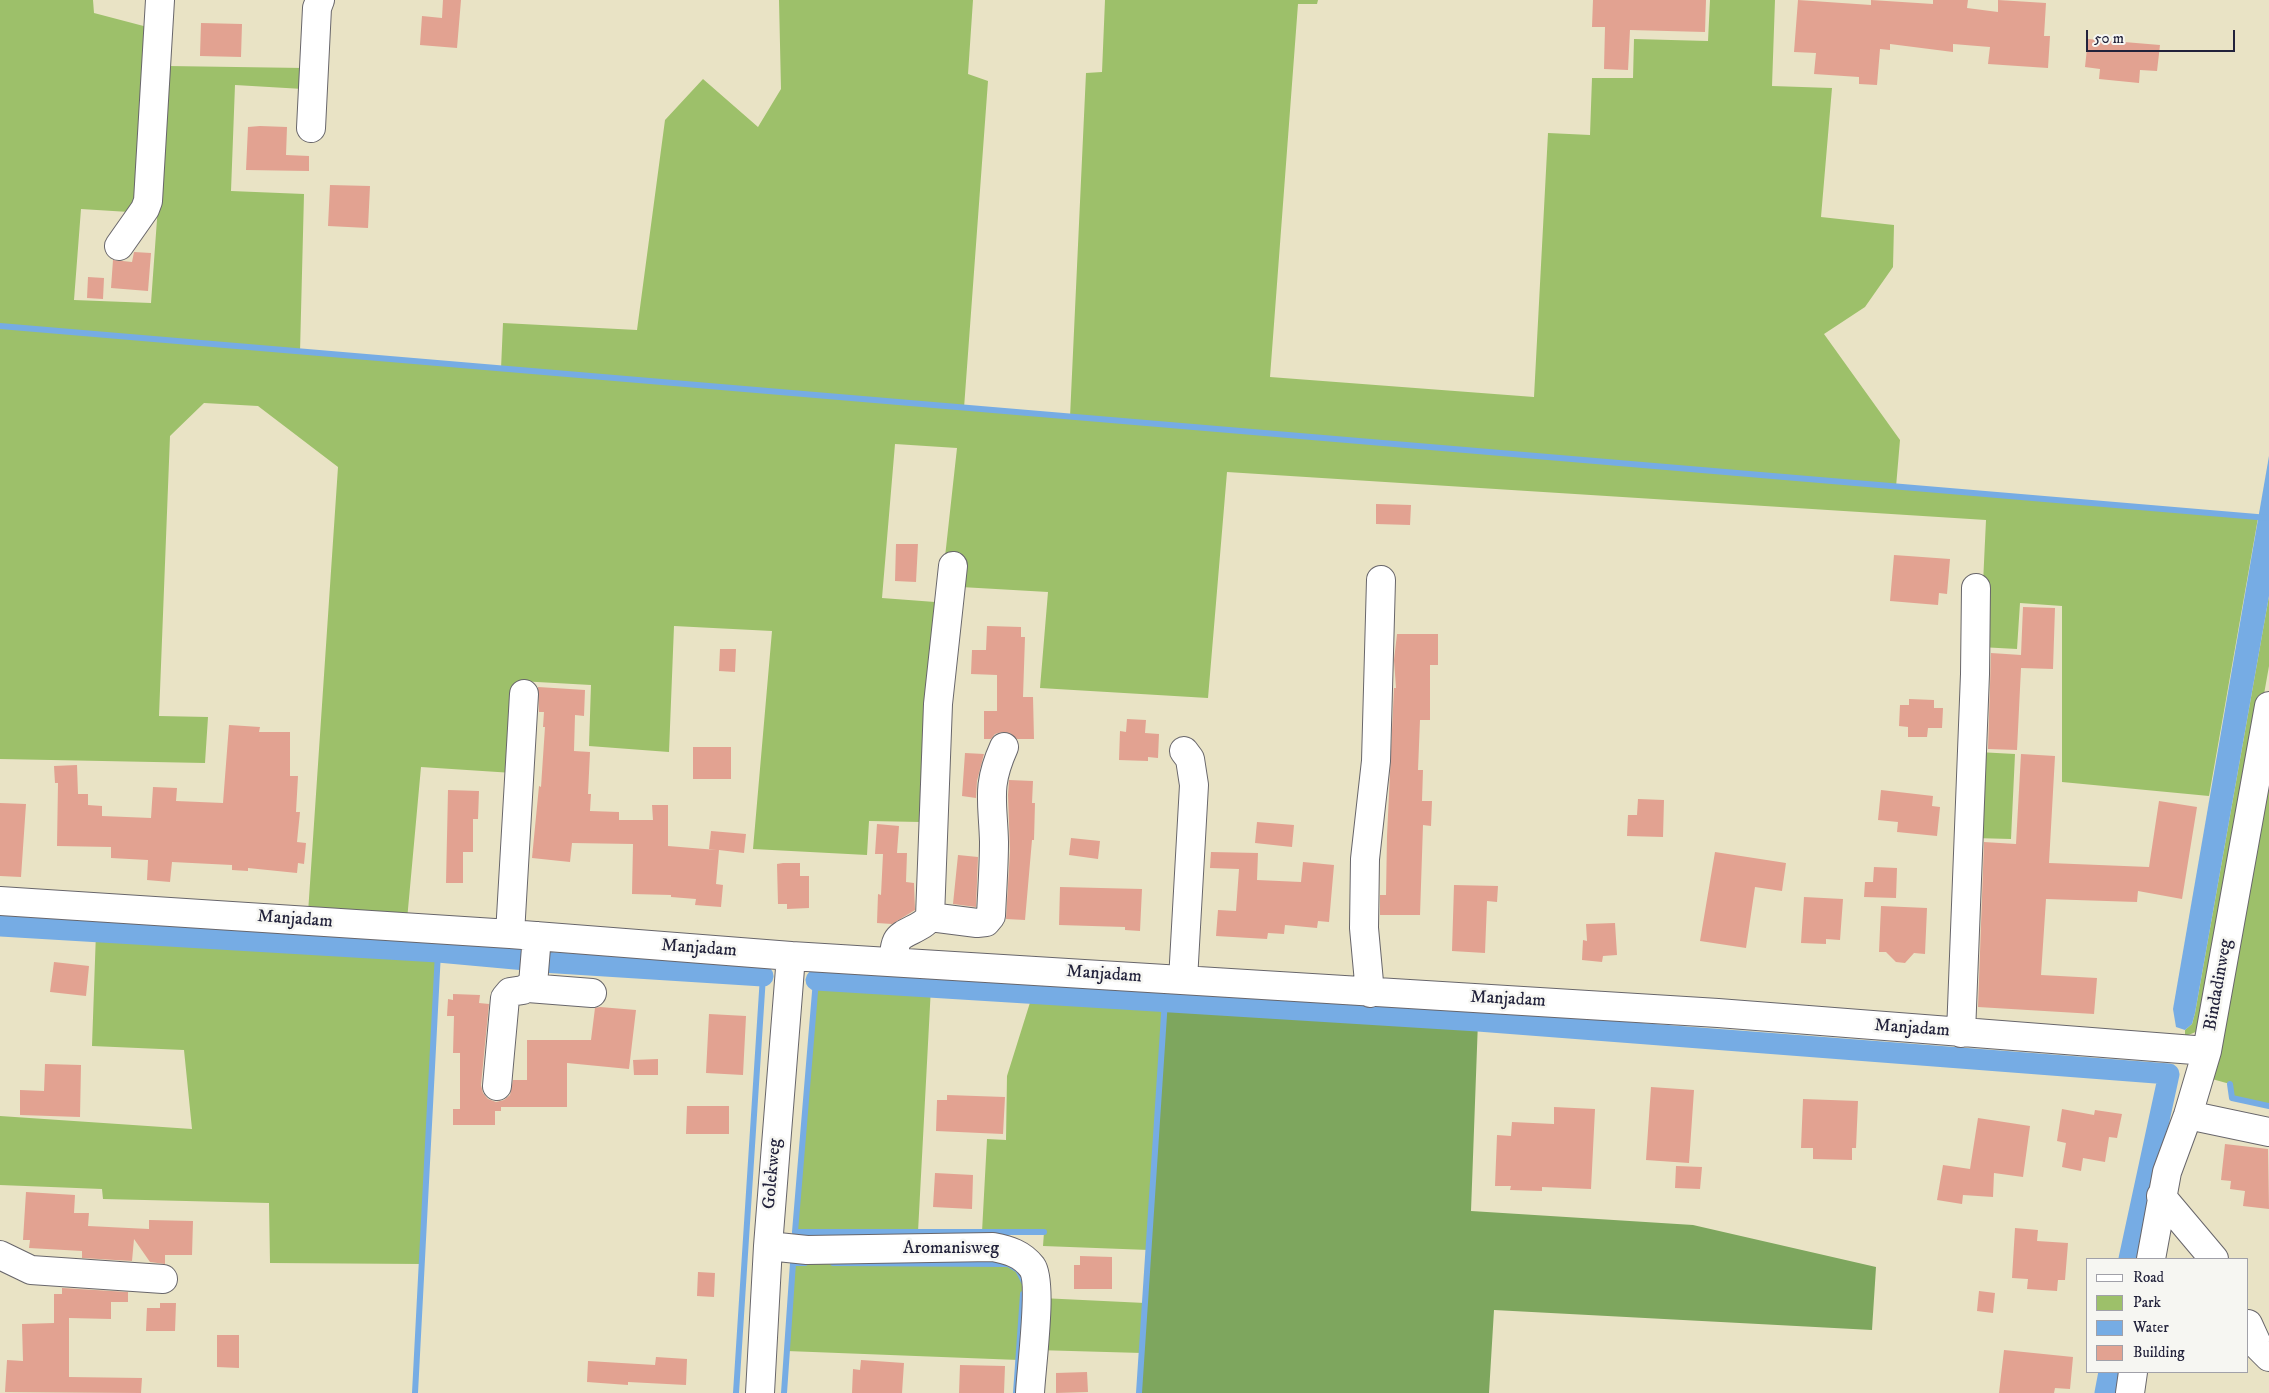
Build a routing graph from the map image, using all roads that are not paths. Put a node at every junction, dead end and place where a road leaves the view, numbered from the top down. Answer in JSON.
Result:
{"nodes":[{"id":1,"x":160,"y":0,"type":"edge"},
{"id":2,"x":320,"y":0,"type":"edge"},
{"id":3,"x":311,"y":128,"type":"dead end"},
{"id":4,"x":120,"y":246,"type":"dead end"},
{"id":5,"x":953,"y":566,"type":"dead end"},
{"id":6,"x":1381,"y":580,"type":"dead end"},
{"id":7,"x":1976,"y":588,"type":"dead end"},
{"id":8,"x":524,"y":694,"type":"dead end"},
{"id":9,"x":2269,"y":706,"type":"edge"},
{"id":10,"x":1004,"y":746,"type":"dead end"},
{"id":11,"x":1184,"y":751,"type":"dead end"},
{"id":12,"x":0,"y":901,"type":"edge"},
{"id":13,"x":930,"y":918,"type":"junction"},
{"id":14,"x":510,"y":934,"type":"junction"},
{"id":15,"x":537,"y":936,"type":"junction"},
{"id":16,"x":791,"y":956,"type":"junction"},
{"id":17,"x":893,"y":962,"type":"junction"},
{"id":18,"x":1182,"y":980,"type":"junction"},
{"id":19,"x":528,"y":988,"type":"junction"},
{"id":20,"x":592,"y":993,"type":"dead end"},
{"id":21,"x":1370,"y":993,"type":"junction"},
{"id":22,"x":1961,"y":1033,"type":"junction"},
{"id":23,"x":2207,"y":1052,"type":"junction"},
{"id":24,"x":497,"y":1086,"type":"dead end"},
{"id":25,"x":2188,"y":1115,"type":"junction"},
{"id":26,"x":2269,"y":1132,"type":"edge"},
{"id":27,"x":2161,"y":1196,"type":"junction"},
{"id":28,"x":768,"y":1246,"type":"junction"},
{"id":29,"x":0,"y":1255,"type":"edge"},
{"id":30,"x":2151,"y":1258,"type":"edge"},
{"id":31,"x":2213,"y":1258,"type":"edge"},
{"id":32,"x":163,"y":1279,"type":"dead end"},
{"id":33,"x":2249,"y":1326,"type":"edge"},
{"id":34,"x":2269,"y":1358,"type":"edge"},
{"id":35,"x":2134,"y":1373,"type":"edge"},
{"id":36,"x":760,"y":1393,"type":"edge"},
{"id":37,"x":1030,"y":1393,"type":"edge"},
{"id":38,"x":2130,"y":1393,"type":"edge"}],
"edges":[{"from":1,"to":4,"type":"street"},
{"from":2,"to":3,"type":"street"},
{"from":5,"to":13,"type":"street"},
{"from":6,"to":21,"type":"street"},
{"from":7,"to":22,"type":"street"},
{"from":8,"to":14,"type":"street"},
{"from":9,"to":23,"type":"street","name":"Bindadinweg"},
{"from":10,"to":13,"type":"street"},
{"from":11,"to":18,"type":"street"},
{"from":12,"to":14,"type":"street","name":"Manjadam"},
{"from":13,"to":17,"type":"street"},
{"from":14,"to":15,"type":"street","name":"Manjadam"},
{"from":15,"to":16,"type":"street","name":"Manjadam"},
{"from":15,"to":19,"type":"street"},
{"from":16,"to":17,"type":"street","name":"Manjadam"},
{"from":16,"to":28,"type":"street","name":"Golekweg"},
{"from":17,"to":18,"type":"street","name":"Manjadam"},
{"from":18,"to":21,"type":"street","name":"Manjadam"},
{"from":19,"to":20,"type":"street"},
{"from":19,"to":24,"type":"street"},
{"from":21,"to":22,"type":"street","name":"Manjadam"},
{"from":22,"to":23,"type":"street","name":"Manjadam"},
{"from":23,"to":25,"type":"street","name":"Bindadinweg"},
{"from":25,"to":26,"type":"street"},
{"from":25,"to":27,"type":"street","name":"Bindadinweg"},
{"from":27,"to":30,"type":"street","name":"Bindadinweg"},
{"from":27,"to":31,"type":"street"},
{"from":28,"to":36,"type":"street","name":"Golekweg"},
{"from":28,"to":37,"type":"street","name":"Aromanisweg"},
{"from":29,"to":32,"type":"street"},
{"from":33,"to":34,"type":"street"},
{"from":35,"to":38,"type":"street"}]}
